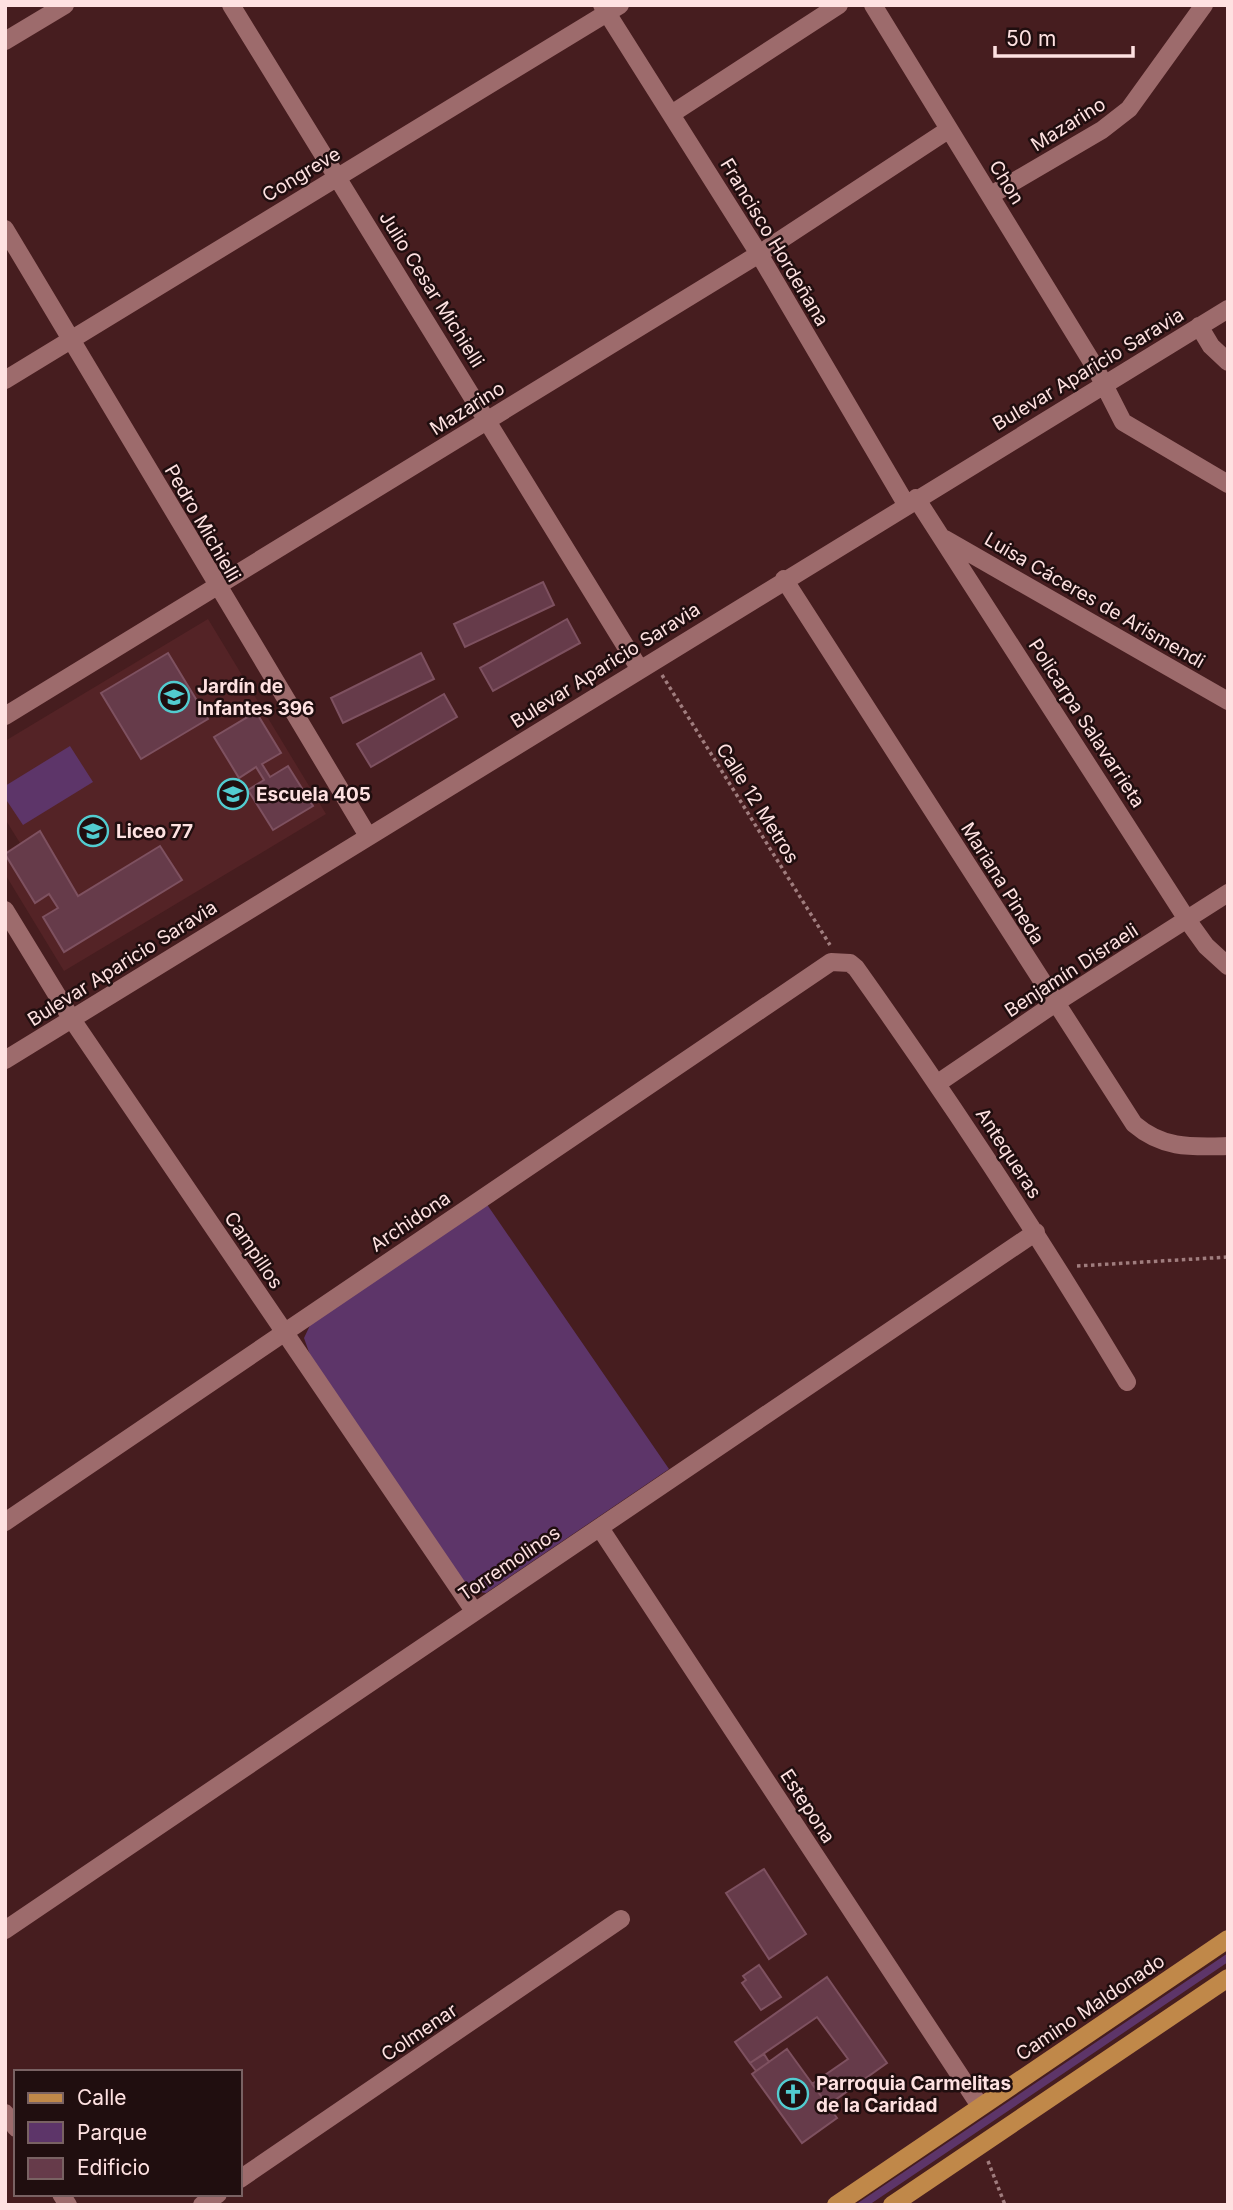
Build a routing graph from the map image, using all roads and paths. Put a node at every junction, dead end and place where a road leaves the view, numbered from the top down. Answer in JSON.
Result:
{"nodes":[{"id":1,"x":65,"y":5,"type":"edge"},
{"id":2,"x":231,"y":5,"type":"edge"},
{"id":3,"x":839,"y":5,"type":"edge"},
{"id":4,"x":873,"y":5,"type":"edge"},
{"id":5,"x":1203,"y":5,"type":"edge"},
{"id":6,"x":610,"y":8,"type":"edge"},
{"id":7,"x":5,"y":41,"type":"edge"},
{"id":8,"x":673,"y":113,"type":"junction"},
{"id":9,"x":948,"y":130,"type":"junction"},
{"id":10,"x":337,"y":177,"type":"junction"},
{"id":11,"x":990,"y":195,"type":"junction"},
{"id":12,"x":5,"y":229,"type":"edge"},
{"id":13,"x":759,"y":254,"type":"junction"},
{"id":14,"x":1228,"y":309,"type":"edge"},
{"id":15,"x":1199,"y":326,"type":"junction"},
{"id":16,"x":71,"y":339,"type":"junction"},
{"id":17,"x":1228,"y":362,"type":"edge"},
{"id":18,"x":5,"y":380,"type":"edge"},
{"id":19,"x":1103,"y":383,"type":"junction"},
{"id":20,"x":488,"y":420,"type":"junction"},
{"id":21,"x":1228,"y":484,"type":"edge"},
{"id":22,"x":911,"y":501,"type":"junction"},
{"id":23,"x":941,"y":536,"type":"junction"},
{"id":24,"x":784,"y":579,"type":"junction"},
{"id":25,"x":216,"y":587,"type":"junction"},
{"id":26,"x":645,"y":664,"type":"junction"},
{"id":27,"x":1228,"y":701,"type":"edge"},
{"id":28,"x":5,"y":716,"type":"edge"},
{"id":29,"x":368,"y":836,"type":"junction"},
{"id":30,"x":1228,"y":893,"type":"edge"},
{"id":31,"x":5,"y":910,"type":"edge"},
{"id":32,"x":1188,"y":920,"type":"junction"},
{"id":33,"x":840,"y":962,"type":"junction"},
{"id":34,"x":1228,"y":966,"type":"edge"},
{"id":35,"x":1054,"y":1003,"type":"junction"},
{"id":36,"x":71,"y":1018,"type":"junction"},
{"id":37,"x":5,"y":1060,"type":"edge"},
{"id":38,"x":938,"y":1083,"type":"junction"},
{"id":39,"x":1228,"y":1146,"type":"edge"},
{"id":40,"x":1036,"y":1233,"type":"junction"},
{"id":41,"x":1228,"y":1257,"type":"edge"},
{"id":42,"x":1062,"y":1273,"type":"junction"},
{"id":43,"x":284,"y":1332,"type":"junction"},
{"id":44,"x":1127,"y":1382,"type":"dead end"},
{"id":45,"x":5,"y":1522,"type":"edge"},
{"id":46,"x":600,"y":1528,"type":"junction"},
{"id":47,"x":474,"y":1611,"type":"junction"},
{"id":48,"x":621,"y":1919,"type":"dead end"},
{"id":49,"x":5,"y":1930,"type":"edge"},
{"id":50,"x":1228,"y":1938,"type":"edge"},
{"id":51,"x":1228,"y":1978,"type":"edge"},
{"id":52,"x":980,"y":2106,"type":"junction"},
{"id":53,"x":982,"y":2145,"type":"junction"},
{"id":54,"x":242,"y":2178,"type":"edge"},
{"id":55,"x":836,"y":2205,"type":"edge"},
{"id":56,"x":892,"y":2205,"type":"edge"},
{"id":57,"x":1005,"y":2205,"type":"edge"}],
"edges":[{"from":1,"to":7,"type":"street"},
{"from":2,"to":10,"type":"street","name":"Julio Cesar Michielli"},
{"from":3,"to":8,"type":"street"},
{"from":4,"to":9,"type":"street","name":"Chon"},
{"from":5,"to":11,"type":"street","name":"Mazarino"},
{"from":6,"to":8,"type":"street","name":"Francisco Hordeñana"},
{"from":6,"to":10,"type":"street","name":"Congreve"},
{"from":8,"to":13,"type":"street","name":"Francisco Hordeñana"},
{"from":9,"to":11,"type":"street","name":"Chon"},
{"from":9,"to":13,"type":"street","name":"Mazarino"},
{"from":10,"to":16,"type":"street","name":"Congreve"},
{"from":10,"to":20,"type":"street","name":"Julio Cesar Michielli"},
{"from":11,"to":19,"type":"street","name":"Chon"},
{"from":12,"to":16,"type":"street","name":"Pedro Michielli"},
{"from":13,"to":20,"type":"street","name":"Mazarino"},
{"from":13,"to":22,"type":"street","name":"Francisco Hordeñana"},
{"from":14,"to":15,"type":"street","name":"Bulevar Aparicio Saravia"},
{"from":15,"to":17,"type":"street"},
{"from":15,"to":19,"type":"street","name":"Bulevar Aparicio Saravia"},
{"from":16,"to":18,"type":"street","name":"Congreve"},
{"from":16,"to":25,"type":"street","name":"Pedro Michielli"},
{"from":19,"to":21,"type":"street","name":"Chon"},
{"from":19,"to":22,"type":"street","name":"Bulevar Aparicio Saravia"},
{"from":20,"to":25,"type":"street","name":"Mazarino"},
{"from":20,"to":26,"type":"street","name":"Julio Cesar Michielli"},
{"from":22,"to":23,"type":"street","name":"Policarpa Salavarrieta"},
{"from":22,"to":24,"type":"street","name":"Bulevar Aparicio Saravia"},
{"from":23,"to":27,"type":"street","name":"Luisa Cáceres de Arismendi"},
{"from":23,"to":32,"type":"street","name":"Policarpa Salavarrieta"},
{"from":24,"to":26,"type":"street","name":"Bulevar Aparicio Saravia"},
{"from":24,"to":35,"type":"street","name":"Mariana Pineda"},
{"from":25,"to":28,"type":"street","name":"Mazarino"},
{"from":25,"to":29,"type":"street","name":"Pedro Michielli"},
{"from":26,"to":29,"type":"street","name":"Bulevar Aparicio Saravia"},
{"from":26,"to":33,"type":"path","name":"Calle 12 Metros"},
{"from":29,"to":36,"type":"street","name":"Bulevar Aparicio Saravia"},
{"from":30,"to":32,"type":"street","name":"Benjamín Disraeli"},
{"from":31,"to":36,"type":"street","name":"Campillos"},
{"from":32,"to":34,"type":"street","name":"Policarpa Salavarrieta"},
{"from":32,"to":35,"type":"street","name":"Benjamín Disraeli"},
{"from":33,"to":38,"type":"street","name":"Antequeras"},
{"from":33,"to":43,"type":"street","name":"Archidona"},
{"from":35,"to":38,"type":"street","name":"Benjamín Disraeli"},
{"from":35,"to":39,"type":"street","name":"Mariana Pineda"},
{"from":36,"to":37,"type":"street","name":"Bulevar Aparicio Saravia"},
{"from":36,"to":43,"type":"street","name":"Campillos"},
{"from":38,"to":40,"type":"street","name":"Antequeras"},
{"from":40,"to":42,"type":"street","name":"Antequeras"},
{"from":40,"to":46,"type":"street","name":"Torremolinos"},
{"from":41,"to":42,"type":"path"},
{"from":42,"to":44,"type":"street","name":"Antequeras"},
{"from":43,"to":45,"type":"street","name":"Archidona"},
{"from":43,"to":47,"type":"street","name":"Campillos"},
{"from":46,"to":47,"type":"street","name":"Torremolinos"},
{"from":46,"to":52,"type":"street","name":"Estepona"},
{"from":47,"to":49,"type":"street","name":"Torremolinos"},
{"from":48,"to":54,"type":"street","name":"Colmenar"},
{"from":50,"to":52,"type":"main road","name":"Camino Maldonado"},
{"from":51,"to":53,"type":"main road"},
{"from":52,"to":55,"type":"main road","name":"Camino Maldonado"},
{"from":53,"to":56,"type":"main road"},
{"from":53,"to":57,"type":"path"}]}
